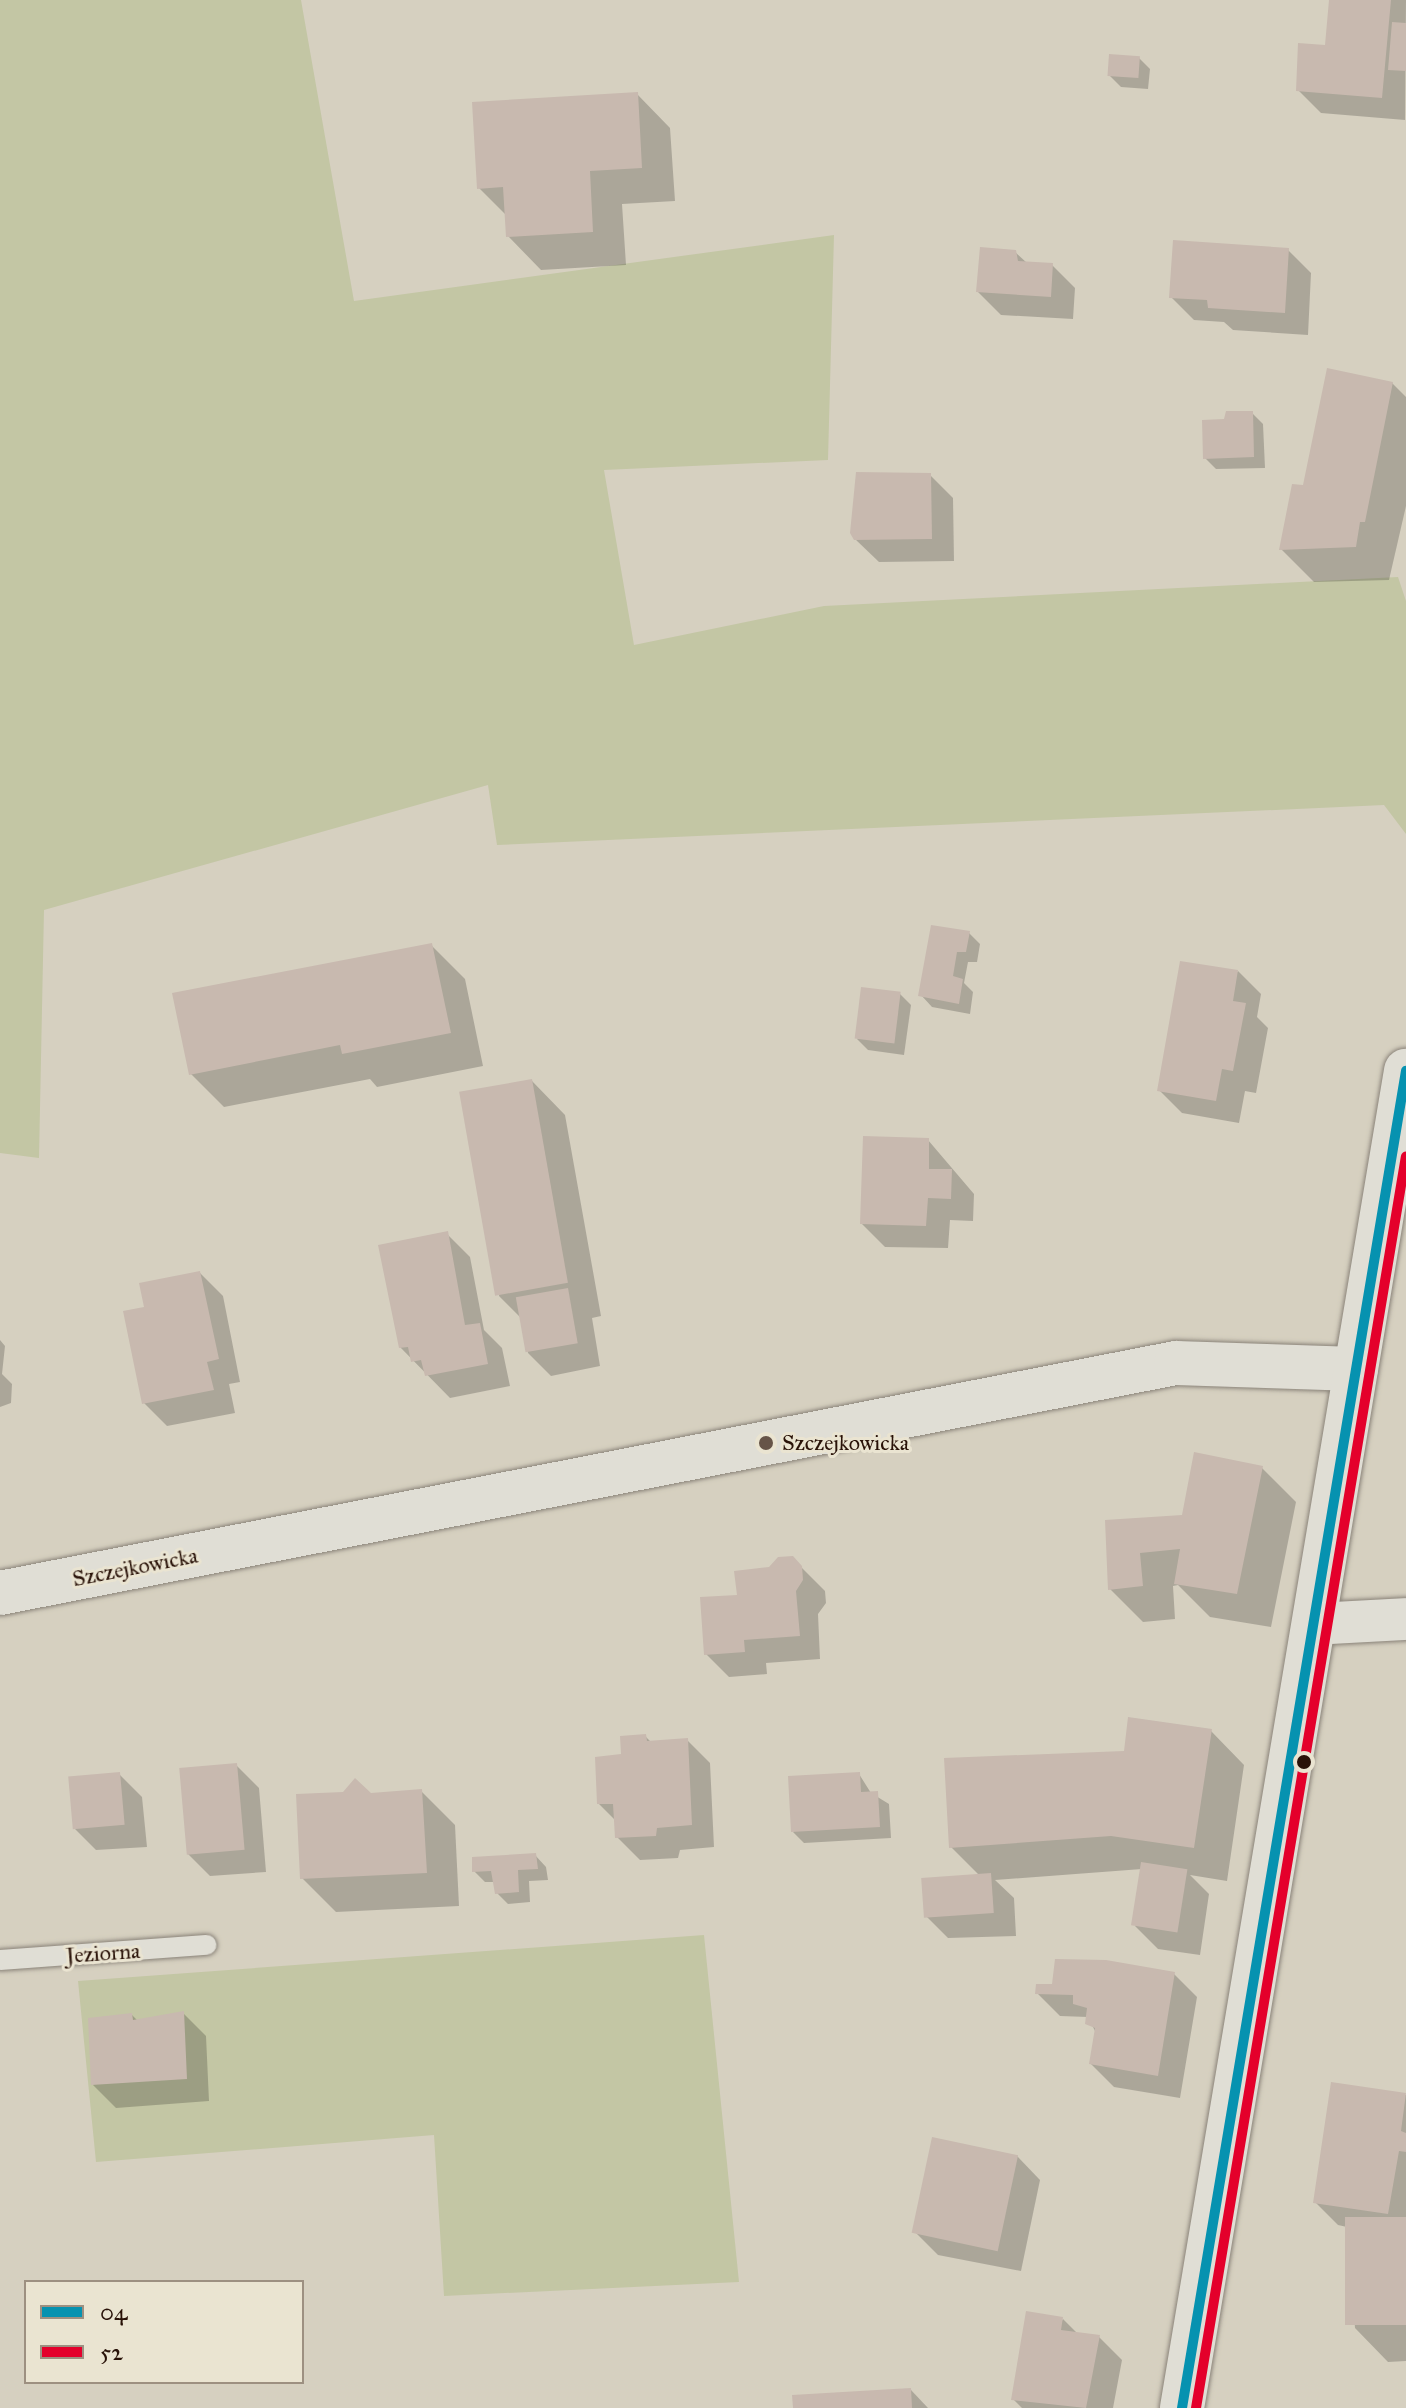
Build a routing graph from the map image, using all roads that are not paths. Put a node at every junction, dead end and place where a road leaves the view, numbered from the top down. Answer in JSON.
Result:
{"nodes":[{"id":1,"x":1404,"y":1091,"type":"edge"},
{"id":2,"x":1356,"y":1369,"type":"junction"},
{"id":3,"x":0,"y":1593,"type":"edge"},
{"id":4,"x":1406,"y":1619,"type":"edge"},
{"id":5,"x":1314,"y":1624,"type":"junction"},
{"id":6,"x":206,"y":1945,"type":"dead end"},
{"id":7,"x":0,"y":1960,"type":"edge"},
{"id":8,"x":1182,"y":2408,"type":"edge"}],
"edges":[{"from":1,"to":2,"type":"street"},
{"from":2,"to":3,"type":"street","name":"Szczejkowicka"},
{"from":2,"to":5,"type":"street"},
{"from":4,"to":5,"type":"street"},
{"from":5,"to":8,"type":"street"},
{"from":6,"to":7,"type":"lane","name":"Jeziorna"}]}
